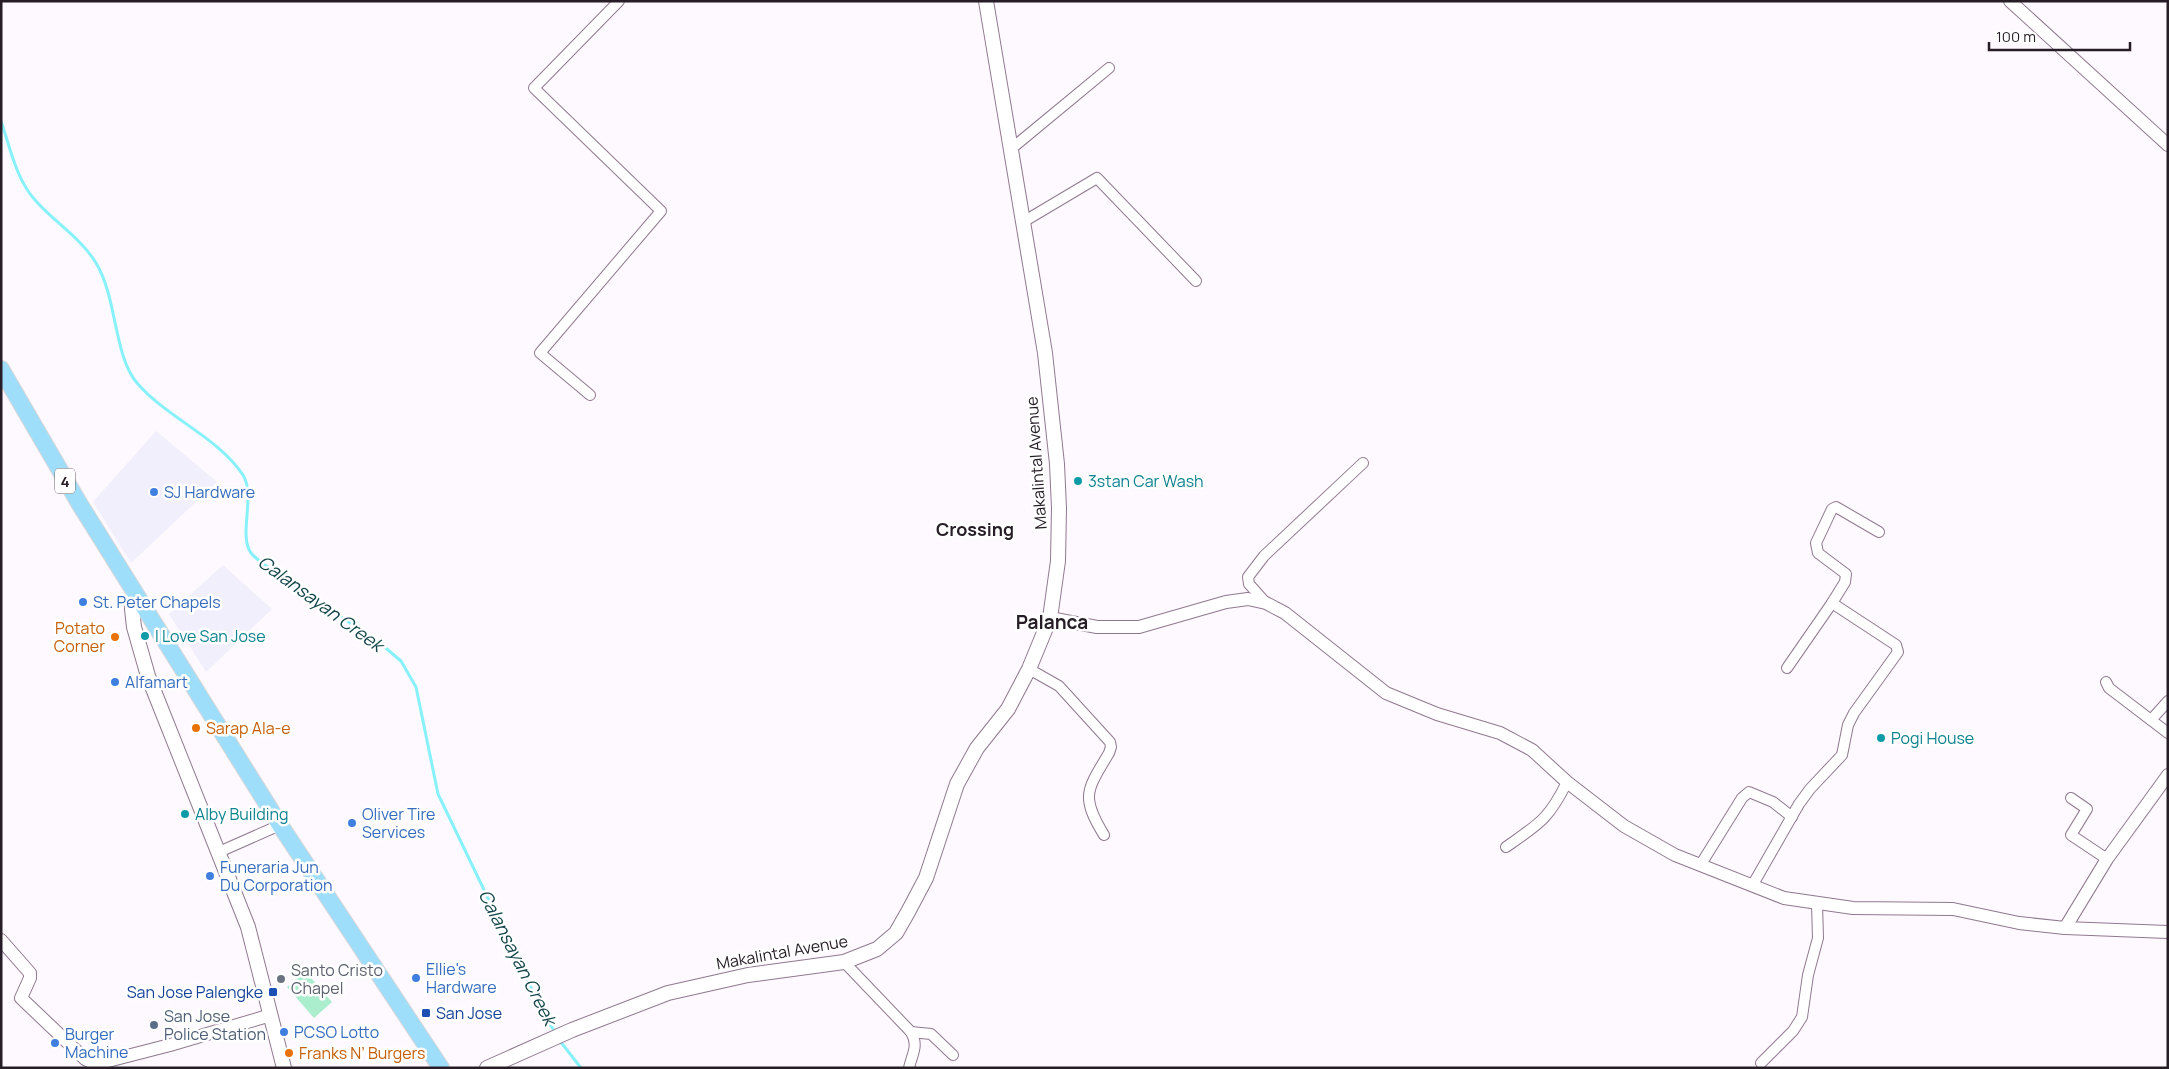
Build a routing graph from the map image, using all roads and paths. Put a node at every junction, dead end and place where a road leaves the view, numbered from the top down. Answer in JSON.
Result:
{"nodes":[{"id":1,"x":619,"y":1,"type":"edge"},
{"id":2,"x":986,"y":1,"type":"edge"},
{"id":3,"x":2010,"y":1,"type":"edge"},
{"id":4,"x":1109,"y":68,"type":"dead end"},
{"id":5,"x":2168,"y":145,"type":"edge"},
{"id":6,"x":1011,"y":149,"type":"junction"},
{"id":7,"x":1023,"y":222,"type":"junction"},
{"id":8,"x":1196,"y":281,"type":"dead end"},
{"id":9,"x":1,"y":369,"type":"edge"},
{"id":10,"x":590,"y":395,"type":"dead end"},
{"id":11,"x":1363,"y":463,"type":"dead end"},
{"id":12,"x":1879,"y":532,"type":"dead end"},
{"id":13,"x":134,"y":590,"type":"junction"},
{"id":14,"x":1832,"y":603,"type":"junction"},
{"id":15,"x":1266,"y":604,"type":"junction"},
{"id":16,"x":1050,"y":618,"type":"junction"},
{"id":17,"x":1788,"y":668,"type":"dead end"},
{"id":18,"x":1030,"y":669,"type":"junction"},
{"id":19,"x":2106,"y":682,"type":"dead end"},
{"id":20,"x":2168,"y":701,"type":"edge"},
{"id":21,"x":2151,"y":720,"type":"junction"},
{"id":22,"x":2168,"y":733,"type":"edge"},
{"id":23,"x":2168,"y":775,"type":"edge"},
{"id":24,"x":1567,"y":782,"type":"junction"},
{"id":25,"x":2071,"y":798,"type":"dead end"},
{"id":26,"x":1792,"y":816,"type":"junction"},
{"id":27,"x":280,"y":825,"type":"junction"},
{"id":28,"x":1104,"y":835,"type":"dead end"},
{"id":29,"x":1506,"y":847,"type":"dead end"},
{"id":30,"x":219,"y":852,"type":"junction"},
{"id":31,"x":2107,"y":859,"type":"junction"},
{"id":32,"x":1701,"y":864,"type":"junction"},
{"id":33,"x":1752,"y":886,"type":"junction"},
{"id":34,"x":1817,"y":904,"type":"junction"},
{"id":35,"x":2065,"y":928,"type":"junction"},
{"id":36,"x":2168,"y":932,"type":"edge"},
{"id":37,"x":1,"y":940,"type":"edge"},
{"id":38,"x":844,"y":962,"type":"junction"},
{"id":39,"x":271,"y":1015,"type":"junction"},
{"id":40,"x":911,"y":1032,"type":"junction"},
{"id":41,"x":953,"y":1055,"type":"dead end"},
{"id":42,"x":1762,"y":1063,"type":"dead end"},
{"id":43,"x":284,"y":1068,"type":"edge"},
{"id":44,"x":441,"y":1068,"type":"edge"},
{"id":45,"x":487,"y":1068,"type":"edge"},
{"id":46,"x":909,"y":1068,"type":"edge"}],
"edges":[{"from":1,"to":10,"type":"street"},
{"from":2,"to":6,"type":"main road","name":"Makalintal Avenue"},
{"from":3,"to":5,"type":"street"},
{"from":4,"to":6,"type":"street"},
{"from":6,"to":7,"type":"main road","name":"Makalintal Avenue"},
{"from":7,"to":8,"type":"street"},
{"from":7,"to":16,"type":"main road","name":"Makalintal Avenue"},
{"from":9,"to":13,"type":"highway","number":"4"},
{"from":11,"to":15,"type":"street"},
{"from":12,"to":14,"type":"street"},
{"from":13,"to":27,"type":"highway","number":"4"},
{"from":13,"to":30,"type":"main road"},
{"from":14,"to":17,"type":"street"},
{"from":14,"to":26,"type":"street"},
{"from":15,"to":16,"type":"street"},
{"from":15,"to":24,"type":"street"},
{"from":16,"to":18,"type":"main road","name":"Makalintal Avenue"},
{"from":18,"to":28,"type":"street"},
{"from":18,"to":38,"type":"main road","name":"Makalintal Avenue"},
{"from":19,"to":21,"type":"street"},
{"from":20,"to":21,"type":"street"},
{"from":21,"to":22,"type":"street"},
{"from":23,"to":31,"type":"street"},
{"from":24,"to":29,"type":"street"},
{"from":24,"to":32,"type":"street"},
{"from":25,"to":31,"type":"street"},
{"from":26,"to":32,"type":"street"},
{"from":26,"to":33,"type":"street"},
{"from":27,"to":30,"type":"street"},
{"from":27,"to":44,"type":"highway","number":"4"},
{"from":30,"to":39,"type":"main road"},
{"from":31,"to":35,"type":"street"},
{"from":32,"to":33,"type":"street"},
{"from":33,"to":34,"type":"street"},
{"from":34,"to":35,"type":"street"},
{"from":34,"to":42,"type":"street"},
{"from":35,"to":36,"type":"street"},
{"from":37,"to":39,"type":"street"},
{"from":38,"to":40,"type":"street"},
{"from":38,"to":45,"type":"main road","name":"Makalintal Avenue"},
{"from":39,"to":43,"type":"main road"},
{"from":40,"to":41,"type":"street"},
{"from":40,"to":46,"type":"street"}]}
